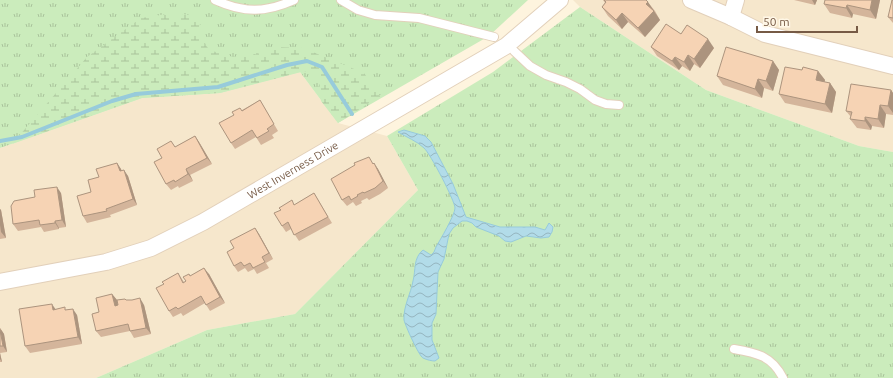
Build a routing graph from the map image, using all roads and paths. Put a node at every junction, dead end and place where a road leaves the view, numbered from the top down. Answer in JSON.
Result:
{"nodes":[{"id":1,"x":215,"y":0,"type":"edge"},
{"id":2,"x":294,"y":0,"type":"edge"},
{"id":3,"x":341,"y":0,"type":"edge"},
{"id":4,"x":560,"y":0,"type":"edge"},
{"id":5,"x":691,"y":0,"type":"edge"},
{"id":6,"x":736,"y":0,"type":"edge"},
{"id":7,"x":731,"y":17,"type":"junction"},
{"id":8,"x":494,"y":37,"type":"dead end"},
{"id":9,"x":514,"y":52,"type":"dead end"},
{"id":10,"x":893,"y":66,"type":"edge"},
{"id":11,"x":619,"y":106,"type":"dead end"},
{"id":12,"x":0,"y":282,"type":"edge"},
{"id":13,"x":734,"y":349,"type":"dead end"},
{"id":14,"x":783,"y":378,"type":"edge"}],
"edges":[{"from":1,"to":2,"type":"lane"},
{"from":3,"to":8,"type":"lane"},
{"from":4,"to":12,"type":"street","name":"West Inverness Drive"},
{"from":5,"to":7,"type":"street"},
{"from":6,"to":7,"type":"street"},
{"from":7,"to":10,"type":"street"},
{"from":9,"to":11,"type":"lane"},
{"from":13,"to":14,"type":"lane"}]}
